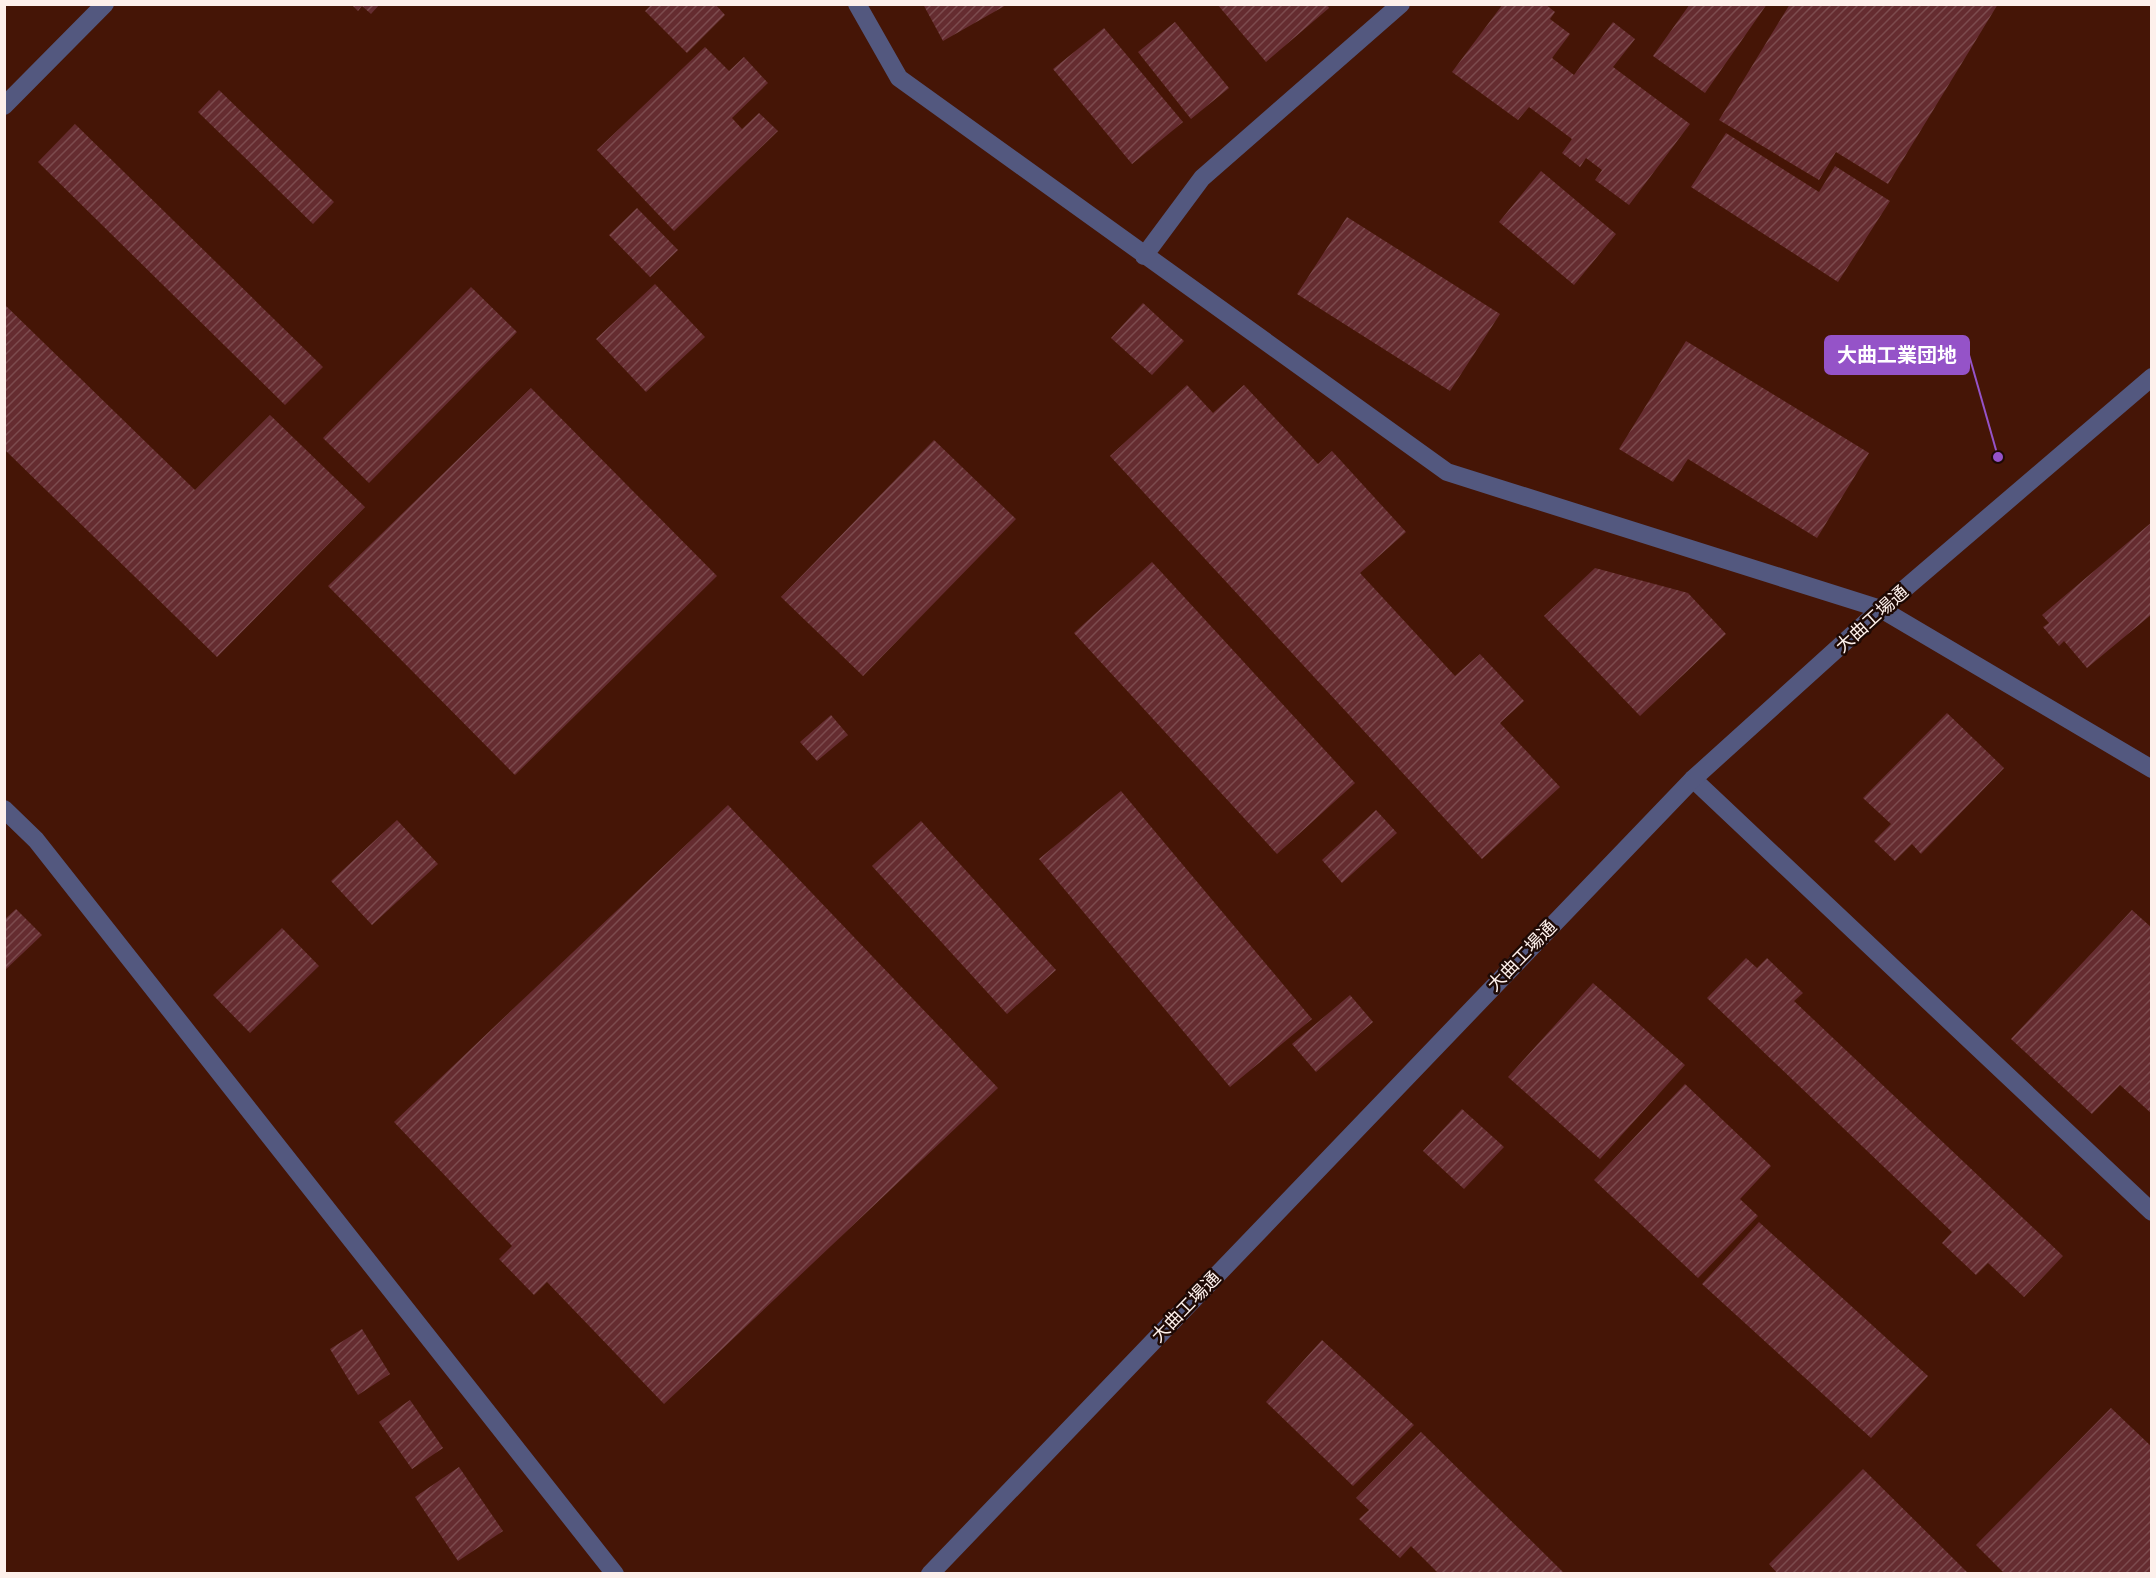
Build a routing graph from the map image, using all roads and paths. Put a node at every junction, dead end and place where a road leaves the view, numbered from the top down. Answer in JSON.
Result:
{"nodes":[{"id":1,"x":105,"y":4,"type":"edge"},
{"id":2,"x":857,"y":4,"type":"edge"},
{"id":3,"x":1401,"y":4,"type":"edge"},
{"id":4,"x":4,"y":106,"type":"edge"},
{"id":5,"x":1144,"y":256,"type":"junction"},
{"id":6,"x":2151,"y":377,"type":"edge"},
{"id":7,"x":1881,"y":609,"type":"junction"},
{"id":8,"x":2151,"y":769,"type":"edge"},
{"id":9,"x":1693,"y":779,"type":"junction"},
{"id":10,"x":4,"y":809,"type":"edge"},
{"id":11,"x":2151,"y":1212,"type":"edge"},
{"id":12,"x":615,"y":1574,"type":"edge"},
{"id":13,"x":930,"y":1574,"type":"edge"}],
"edges":[{"from":1,"to":4,"type":"street"},
{"from":2,"to":5,"type":"street"},
{"from":3,"to":5,"type":"street"},
{"from":5,"to":7,"type":"street"},
{"from":6,"to":7,"type":"street","name":"大曲工場通"},
{"from":7,"to":8,"type":"street"},
{"from":7,"to":9,"type":"street","name":"大曲工場通"},
{"from":9,"to":11,"type":"street"},
{"from":9,"to":13,"type":"street","name":"大曲工場通"},
{"from":10,"to":12,"type":"street"}]}
